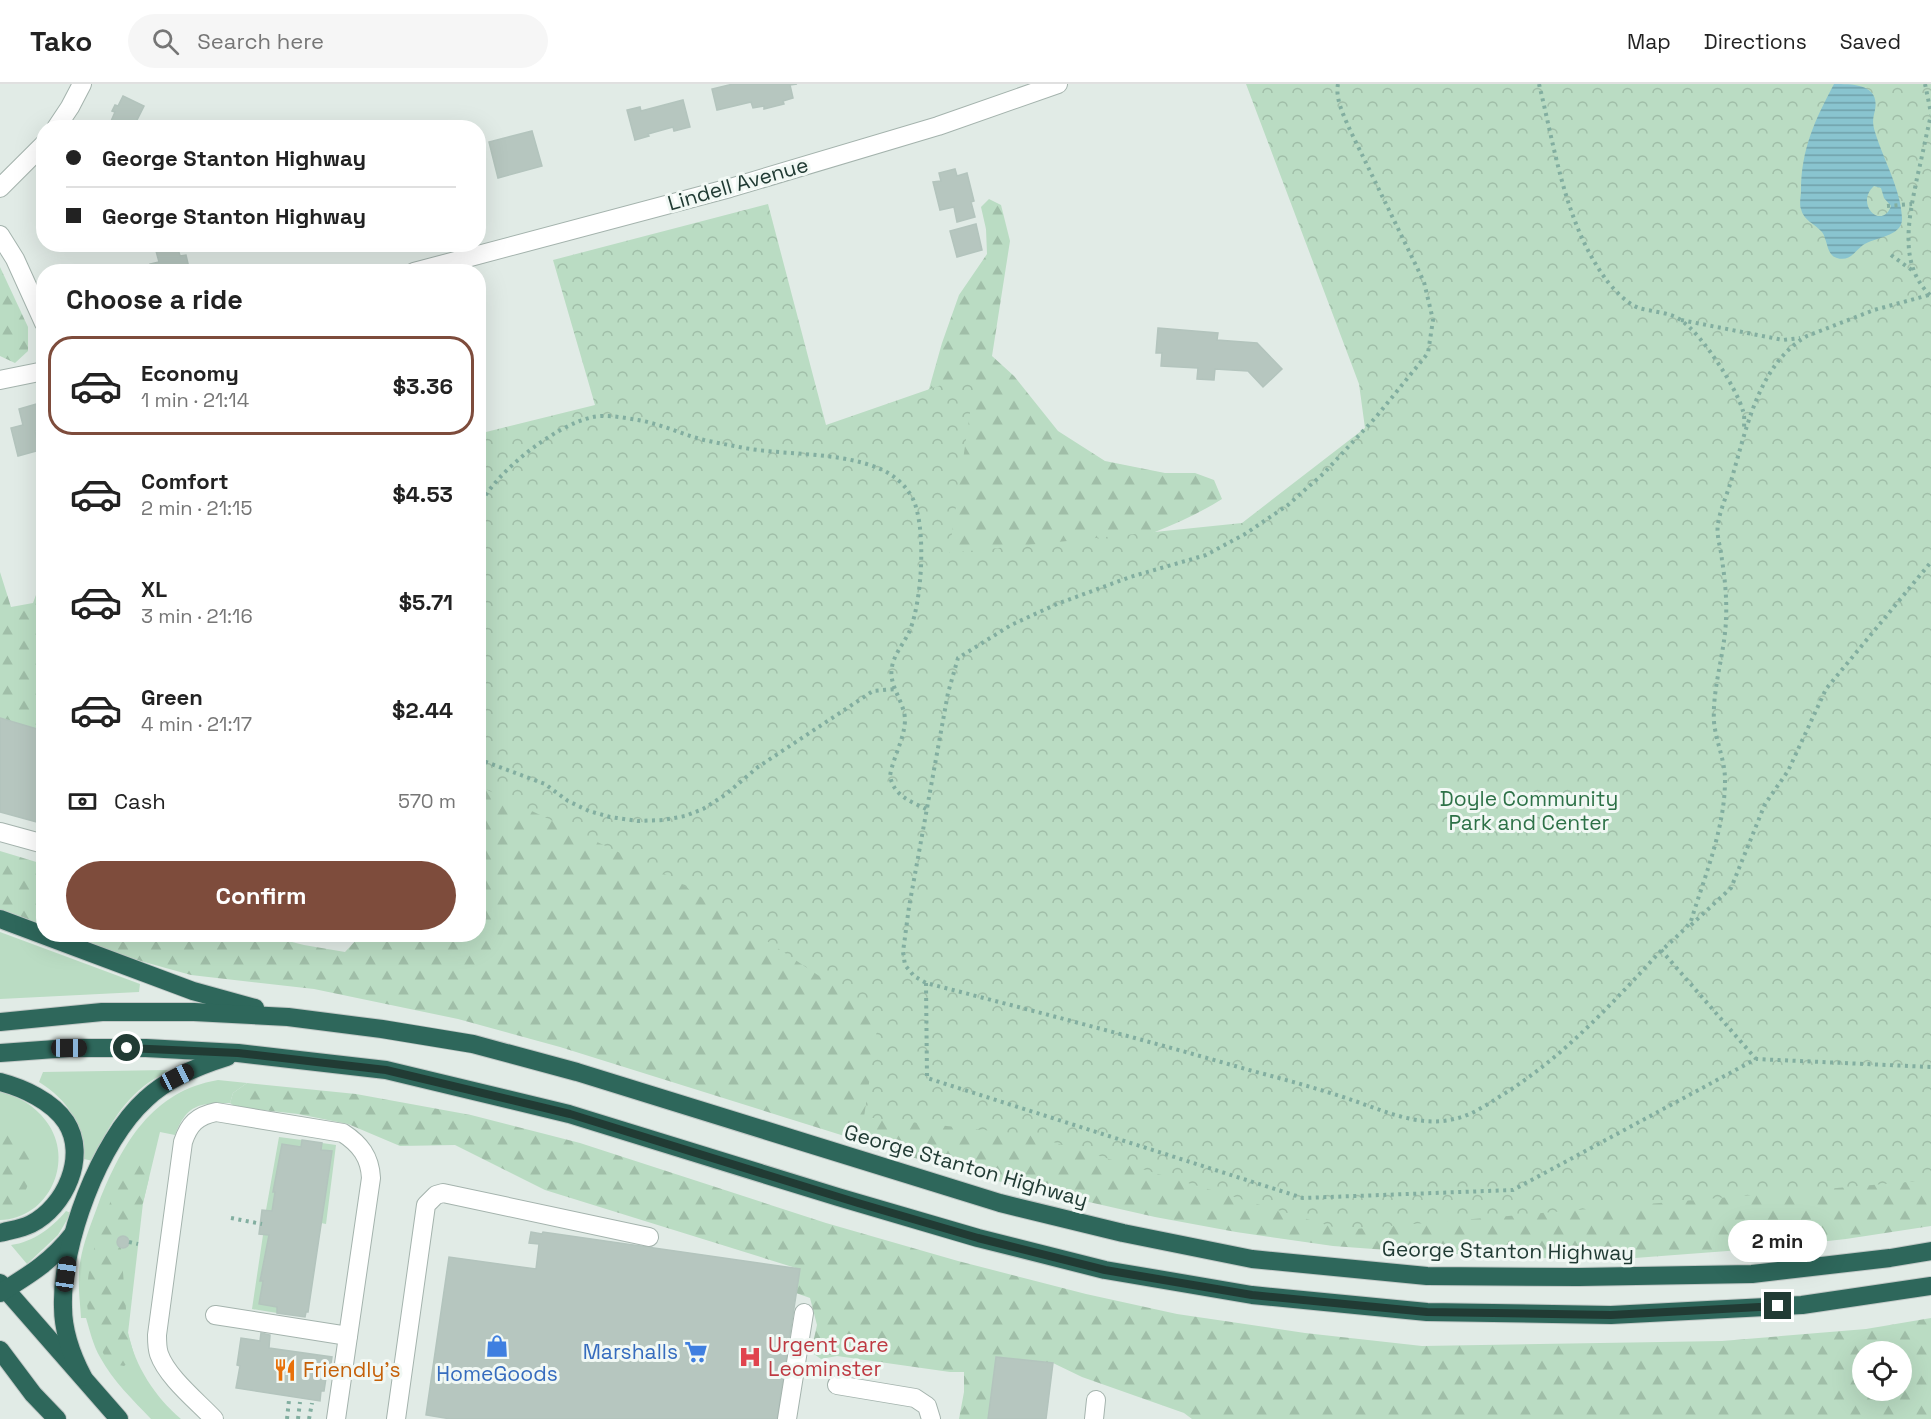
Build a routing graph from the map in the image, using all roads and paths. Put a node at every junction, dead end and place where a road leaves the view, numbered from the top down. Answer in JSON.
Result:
{"nodes":[{"id":1,"x":82,"y":84,"type":"edge"},
{"id":2,"x":1058,"y":84,"type":"edge"},
{"id":3,"x":1338,"y":84,"type":"edge"},
{"id":4,"x":1539,"y":84,"type":"edge"},
{"id":5,"x":1925,"y":84,"type":"edge"},
{"id":6,"x":1931,"y":114,"type":"edge"},
{"id":7,"x":61,"y":120,"type":"edge"},
{"id":8,"x":36,"y":152,"type":"edge"},
{"id":9,"x":0,"y":188,"type":"edge"},
{"id":10,"x":1912,"y":204,"type":"junction"},
{"id":11,"x":1887,"y":206,"type":"dead end"},
{"id":12,"x":0,"y":236,"type":"edge"},
{"id":13,"x":1891,"y":255,"type":"dead end"},
{"id":14,"x":444,"y":264,"type":"edge"},
{"id":15,"x":1913,"y":272,"type":"junction"},
{"id":16,"x":1930,"y":295,"type":"edge"},
{"id":17,"x":36,"y":305,"type":"edge"},
{"id":18,"x":1681,"y":320,"type":"junction"},
{"id":19,"x":1807,"y":336,"type":"junction"},
{"id":20,"x":36,"y":373,"type":"edge"},
{"id":21,"x":0,"y":380,"type":"edge"},
{"id":22,"x":1744,"y":433,"type":"junction"},
{"id":23,"x":486,"y":496,"type":"edge"},
{"id":24,"x":1931,"y":562,"type":"edge"},
{"id":25,"x":895,"y":689,"type":"junction"},
{"id":26,"x":486,"y":762,"type":"edge"},
{"id":27,"x":926,"y":810,"type":"junction"},
{"id":28,"x":0,"y":832,"type":"edge"},
{"id":29,"x":36,"y":842,"type":"edge"},
{"id":30,"x":0,"y":919,"type":"edge"},
{"id":31,"x":1686,"y":929,"type":"junction"},
{"id":32,"x":36,"y":932,"type":"edge"},
{"id":33,"x":62,"y":942,"type":"edge"},
{"id":34,"x":1661,"y":950,"type":"junction"},
{"id":35,"x":926,"y":983,"type":"junction"},
{"id":36,"x":288,"y":1017,"type":"junction"},
{"id":37,"x":0,"y":1022,"type":"edge"},
{"id":38,"x":0,"y":1053,"type":"edge"},
{"id":39,"x":238,"y":1053,"type":"junction"},
{"id":40,"x":1756,"y":1059,"type":"junction"},
{"id":41,"x":1931,"y":1066,"type":"edge"},
{"id":42,"x":0,"y":1082,"type":"edge"},
{"id":43,"x":231,"y":1218,"type":"dead end"},
{"id":44,"x":262,"y":1224,"type":"dead end"},
{"id":45,"x":0,"y":1233,"type":"edge"},
{"id":46,"x":74,"y":1233,"type":"junction"},
{"id":47,"x":649,"y":1237,"type":"dead end"},
{"id":48,"x":129,"y":1242,"type":"dead end"},
{"id":49,"x":138,"y":1244,"type":"dead end"},
{"id":50,"x":1931,"y":1251,"type":"edge"},
{"id":51,"x":1931,"y":1286,"type":"edge"},
{"id":52,"x":2,"y":1289,"type":"edge"},
{"id":53,"x":804,"y":1313,"type":"dead end"},
{"id":54,"x":215,"y":1315,"type":"dead end"},
{"id":55,"x":348,"y":1336,"type":"junction"},
{"id":56,"x":0,"y":1350,"type":"edge"},
{"id":57,"x":0,"y":1366,"type":"edge"},
{"id":58,"x":83,"y":1377,"type":"junction"},
{"id":59,"x":837,"y":1385,"type":"dead end"},
{"id":60,"x":33,"y":1394,"type":"junction"},
{"id":61,"x":289,"y":1400,"type":"dead end"},
{"id":62,"x":1096,"y":1400,"type":"dead end"},
{"id":63,"x":300,"y":1402,"type":"dead end"},
{"id":64,"x":312,"y":1403,"type":"dead end"},
{"id":65,"x":57,"y":1419,"type":"edge"},
{"id":66,"x":119,"y":1419,"type":"edge"},
{"id":67,"x":214,"y":1419,"type":"edge"},
{"id":68,"x":287,"y":1419,"type":"edge"},
{"id":69,"x":298,"y":1419,"type":"edge"},
{"id":70,"x":309,"y":1419,"type":"edge"},
{"id":71,"x":336,"y":1419,"type":"edge"},
{"id":72,"x":396,"y":1419,"type":"edge"},
{"id":73,"x":787,"y":1419,"type":"edge"},
{"id":74,"x":930,"y":1419,"type":"edge"},
{"id":75,"x":1094,"y":1419,"type":"edge"}],
"edges":[{"from":1,"to":7,"type":"street"},
{"from":2,"to":14,"type":"street","name":"Lindell Avenue"},
{"from":3,"to":27,"type":"path"},
{"from":4,"to":18,"type":"path"},
{"from":5,"to":6,"type":"path"},
{"from":6,"to":10,"type":"path"},
{"from":8,"to":9,"type":"street"},
{"from":10,"to":11,"type":"path"},
{"from":10,"to":15,"type":"path"},
{"from":12,"to":17,"type":"street"},
{"from":13,"to":15,"type":"path"},
{"from":15,"to":16,"type":"path"},
{"from":16,"to":19,"type":"path"},
{"from":18,"to":19,"type":"path"},
{"from":18,"to":22,"type":"path"},
{"from":19,"to":22,"type":"path"},
{"from":20,"to":21,"type":"street"},
{"from":22,"to":31,"type":"path"},
{"from":23,"to":25,"type":"path"},
{"from":24,"to":31,"type":"path"},
{"from":25,"to":26,"type":"path"},
{"from":25,"to":27,"type":"path"},
{"from":27,"to":35,"type":"path"},
{"from":28,"to":29,"type":"street"},
{"from":30,"to":32,"type":"highway"},
{"from":31,"to":34,"type":"path"},
{"from":33,"to":36,"type":"highway"},
{"from":34,"to":35,"type":"path"},
{"from":34,"to":40,"type":"path"},
{"from":35,"to":40,"type":"path"},
{"from":36,"to":37,"type":"highway","name":"George Stanton Highway"},
{"from":36,"to":50,"type":"highway","name":"George Stanton Highway"},
{"from":38,"to":39,"type":"highway"},
{"from":39,"to":46,"type":"highway"},
{"from":39,"to":51,"type":"highway"},
{"from":40,"to":41,"type":"path"},
{"from":42,"to":45,"type":"highway"},
{"from":43,"to":44,"type":"path"},
{"from":46,"to":52,"type":"highway"},
{"from":46,"to":58,"type":"highway"},
{"from":47,"to":72,"type":"street"},
{"from":48,"to":49,"type":"path"},
{"from":52,"to":58,"type":"highway"},
{"from":53,"to":73,"type":"street"},
{"from":54,"to":55,"type":"street"},
{"from":55,"to":67,"type":"street"},
{"from":55,"to":71,"type":"street"},
{"from":56,"to":60,"type":"highway"},
{"from":57,"to":60,"type":"highway"},
{"from":58,"to":66,"type":"highway"},
{"from":59,"to":74,"type":"street"},
{"from":60,"to":65,"type":"highway"},
{"from":61,"to":68,"type":"path"},
{"from":62,"to":75,"type":"street"},
{"from":63,"to":69,"type":"path"},
{"from":64,"to":70,"type":"path"}]}
